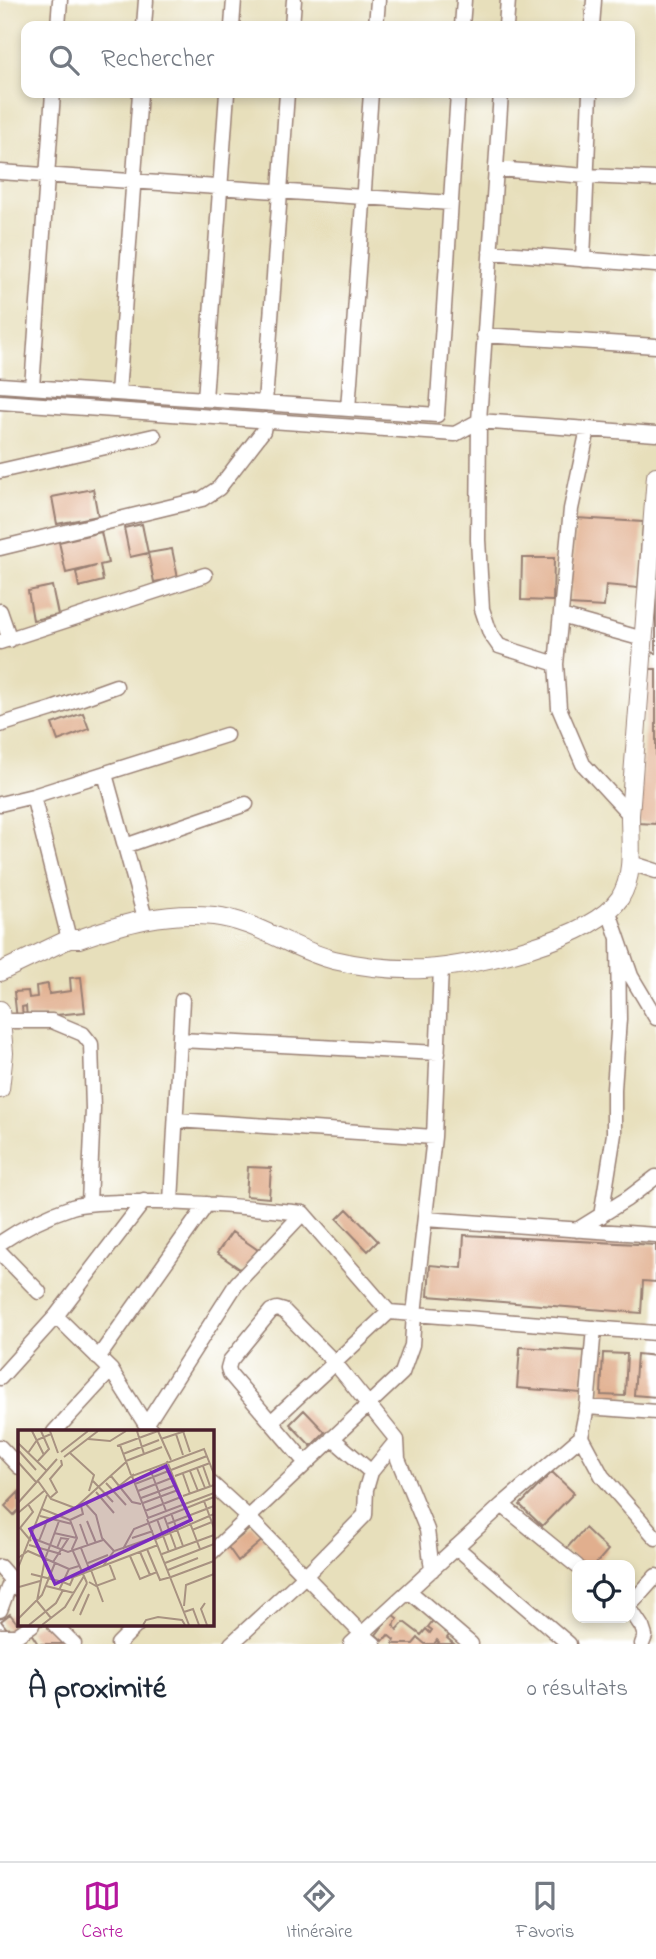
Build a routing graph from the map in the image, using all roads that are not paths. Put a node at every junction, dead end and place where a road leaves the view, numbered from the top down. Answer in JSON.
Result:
{"nodes":[{"id":1,"x":60,"y":0,"type":"edge"},
{"id":2,"x":146,"y":0,"type":"edge"},
{"id":3,"x":234,"y":0,"type":"edge"},
{"id":4,"x":294,"y":0,"type":"edge"},
{"id":5,"x":378,"y":0,"type":"edge"},
{"id":6,"x":464,"y":0,"type":"edge"},
{"id":7,"x":508,"y":0,"type":"edge"},
{"id":8,"x":594,"y":0,"type":"edge"},
{"id":9,"x":58,"y":21,"type":"edge"},
{"id":10,"x":144,"y":21,"type":"edge"},
{"id":11,"x":232,"y":21,"type":"edge"},
{"id":12,"x":292,"y":21,"type":"edge"},
{"id":13,"x":376,"y":21,"type":"edge"},
{"id":14,"x":462,"y":21,"type":"edge"},
{"id":15,"x":506,"y":21,"type":"edge"},
{"id":16,"x":593,"y":21,"type":"edge"},
{"id":17,"x":53,"y":98,"type":"edge"},
{"id":18,"x":140,"y":98,"type":"edge"},
{"id":19,"x":227,"y":98,"type":"edge"},
{"id":20,"x":287,"y":98,"type":"edge"},
{"id":21,"x":371,"y":98,"type":"edge"},
{"id":22,"x":458,"y":98,"type":"edge"},
{"id":23,"x":501,"y":98,"type":"edge"},
{"id":24,"x":590,"y":98,"type":"edge"},
{"id":25,"x":496,"y":169,"type":"junction"},
{"id":26,"x":0,"y":172,"type":"edge"},
{"id":27,"x":47,"y":175,"type":"junction"},
{"id":28,"x":586,"y":176,"type":"junction"},
{"id":29,"x":656,"y":179,"type":"edge"},
{"id":30,"x":133,"y":181,"type":"junction"},
{"id":31,"x":220,"y":187,"type":"junction"},
{"id":32,"x":280,"y":191,"type":"junction"},
{"id":33,"x":364,"y":197,"type":"junction"},
{"id":34,"x":451,"y":203,"type":"junction"},
{"id":35,"x":490,"y":252,"type":"junction"},
{"id":36,"x":583,"y":260,"type":"junction"},
{"id":37,"x":656,"y":265,"type":"edge"},
{"id":38,"x":484,"y":335,"type":"junction"},
{"id":39,"x":656,"y":346,"type":"edge"},
{"id":40,"x":0,"y":385,"type":"edge"},
{"id":41,"x":32,"y":387,"type":"junction"},
{"id":42,"x":118,"y":393,"type":"junction"},
{"id":43,"x":205,"y":399,"type":"junction"},
{"id":44,"x":0,"y":402,"type":"edge"},
{"id":45,"x":265,"y":403,"type":"junction"},
{"id":46,"x":348,"y":409,"type":"junction"},
{"id":47,"x":265,"y":420,"type":"junction"},
{"id":48,"x":479,"y":421,"type":"junction"},
{"id":49,"x":588,"y":429,"type":"junction"},
{"id":50,"x":656,"y":435,"type":"edge"},
{"id":51,"x":154,"y":436,"type":"dead end"},
{"id":52,"x":0,"y":471,"type":"edge"},
{"id":53,"x":656,"y":476,"type":"edge"},
{"id":54,"x":0,"y":548,"type":"edge"},
{"id":55,"x":205,"y":575,"type":"dead end"},
{"id":56,"x":0,"y":611,"type":"edge"},
{"id":57,"x":561,"y":617,"type":"junction"},
{"id":58,"x":643,"y":639,"type":"junction"},
{"id":59,"x":5,"y":641,"type":"edge"},
{"id":60,"x":649,"y":663,"type":"edge"},
{"id":61,"x":556,"y":664,"type":"junction"},
{"id":62,"x":116,"y":686,"type":"dead end"},
{"id":63,"x":0,"y":725,"type":"edge"},
{"id":64,"x":226,"y":735,"type":"dead end"},
{"id":65,"x":105,"y":774,"type":"junction"},
{"id":66,"x":33,"y":796,"type":"junction"},
{"id":67,"x":0,"y":803,"type":"edge"},
{"id":68,"x":246,"y":804,"type":"dead end"},
{"id":69,"x":630,"y":815,"type":"junction"},
{"id":70,"x":125,"y":846,"type":"junction"},
{"id":71,"x":631,"y":863,"type":"junction"},
{"id":72,"x":656,"y":871,"type":"edge"},
{"id":73,"x":609,"y":912,"type":"junction"},
{"id":74,"x":145,"y":918,"type":"junction"},
{"id":75,"x":618,"y":939,"type":"junction"},
{"id":76,"x":69,"y":940,"type":"junction"},
{"id":77,"x":441,"y":967,"type":"junction"},
{"id":78,"x":0,"y":972,"type":"edge"},
{"id":79,"x":182,"y":1000,"type":"dead end"},
{"id":80,"x":1,"y":1015,"type":"edge"},
{"id":81,"x":656,"y":1018,"type":"edge"},
{"id":82,"x":180,"y":1040,"type":"junction"},
{"id":83,"x":438,"y":1053,"type":"junction"},
{"id":84,"x":0,"y":1089,"type":"edge"},
{"id":85,"x":176,"y":1120,"type":"junction"},
{"id":86,"x":434,"y":1137,"type":"junction"},
{"id":87,"x":656,"y":1177,"type":"edge"},
{"id":88,"x":144,"y":1201,"type":"junction"},
{"id":89,"x":171,"y":1202,"type":"junction"},
{"id":90,"x":89,"y":1203,"type":"junction"},
{"id":91,"x":207,"y":1204,"type":"junction"},
{"id":92,"x":303,"y":1213,"type":"junction"},
{"id":93,"x":601,"y":1216,"type":"junction"},
{"id":94,"x":425,"y":1219,"type":"junction"},
{"id":95,"x":577,"y":1230,"type":"junction"},
{"id":96,"x":656,"y":1235,"type":"edge"},
{"id":97,"x":0,"y":1243,"type":"edge"},
{"id":98,"x":0,"y":1252,"type":"edge"},
{"id":99,"x":39,"y":1292,"type":"dead end"},
{"id":100,"x":389,"y":1312,"type":"junction"},
{"id":101,"x":414,"y":1314,"type":"junction"},
{"id":102,"x":56,"y":1316,"type":"junction"},
{"id":103,"x":594,"y":1328,"type":"junction"},
{"id":104,"x":656,"y":1333,"type":"edge"},
{"id":105,"x":98,"y":1358,"type":"junction"},
{"id":106,"x":6,"y":1362,"type":"edge"},
{"id":107,"x":335,"y":1363,"type":"junction"},
{"id":108,"x":111,"y":1370,"type":"junction"},
{"id":109,"x":0,"y":1378,"type":"edge"},
{"id":110,"x":368,"y":1404,"type":"junction"},
{"id":111,"x":587,"y":1407,"type":"junction"},
{"id":112,"x":656,"y":1412,"type":"edge"},
{"id":113,"x":271,"y":1422,"type":"junction"},
{"id":114,"x":150,"y":1429,"type":"edge"},
{"id":115,"x":56,"y":1430,"type":"edge"},
{"id":116,"x":581,"y":1437,"type":"junction"},
{"id":117,"x":332,"y":1438,"type":"junction"},
{"id":118,"x":397,"y":1440,"type":"junction"},
{"id":119,"x":0,"y":1447,"type":"edge"},
{"id":120,"x":305,"y":1462,"type":"junction"},
{"id":121,"x":18,"y":1466,"type":"edge"},
{"id":122,"x":370,"y":1472,"type":"junction"},
{"id":123,"x":214,"y":1486,"type":"edge"},
{"id":124,"x":502,"y":1505,"type":"junction"},
{"id":125,"x":248,"y":1517,"type":"junction"},
{"id":126,"x":656,"y":1538,"type":"edge"},
{"id":127,"x":456,"y":1547,"type":"junction"},
{"id":128,"x":214,"y":1550,"type":"edge"},
{"id":129,"x":572,"y":1562,"type":"edge"},
{"id":130,"x":432,"y":1570,"type":"junction"},
{"id":131,"x":306,"y":1575,"type":"junction"},
{"id":132,"x":656,"y":1576,"type":"edge"},
{"id":133,"x":7,"y":1578,"type":"edge"},
{"id":134,"x":409,"y":1591,"type":"junction"},
{"id":135,"x":635,"y":1601,"type":"edge"},
{"id":136,"x":0,"y":1610,"type":"edge"},
{"id":137,"x":635,"y":1616,"type":"edge"},
{"id":138,"x":31,"y":1626,"type":"edge"},
{"id":139,"x":56,"y":1626,"type":"edge"},
{"id":140,"x":136,"y":1626,"type":"edge"},
{"id":141,"x":362,"y":1634,"type":"junction"},
{"id":142,"x":0,"y":1636,"type":"edge"},
{"id":143,"x":74,"y":1644,"type":"edge"},
{"id":144,"x":118,"y":1644,"type":"edge"},
{"id":145,"x":231,"y":1644,"type":"edge"},
{"id":146,"x":351,"y":1644,"type":"edge"},
{"id":147,"x":374,"y":1644,"type":"edge"},
{"id":148,"x":471,"y":1644,"type":"edge"},
{"id":149,"x":569,"y":1644,"type":"edge"},
{"id":150,"x":642,"y":1644,"type":"edge"}],
"edges":[{"from":1,"to":9,"type":"street"},
{"from":2,"to":10,"type":"street"},
{"from":3,"to":11,"type":"street"},
{"from":4,"to":12,"type":"street"},
{"from":5,"to":13,"type":"street"},
{"from":6,"to":14,"type":"street"},
{"from":7,"to":15,"type":"street"},
{"from":8,"to":16,"type":"street"},
{"from":17,"to":27,"type":"street"},
{"from":18,"to":30,"type":"street"},
{"from":19,"to":31,"type":"street"},
{"from":20,"to":32,"type":"street"},
{"from":21,"to":33,"type":"street"},
{"from":22,"to":34,"type":"street"},
{"from":23,"to":25,"type":"street"},
{"from":24,"to":28,"type":"street"},
{"from":25,"to":28,"type":"street"},
{"from":25,"to":35,"type":"street"},
{"from":26,"to":27,"type":"street"},
{"from":27,"to":30,"type":"street"},
{"from":27,"to":41,"type":"street"},
{"from":28,"to":29,"type":"street"},
{"from":28,"to":36,"type":"street"},
{"from":30,"to":31,"type":"street"},
{"from":30,"to":42,"type":"street"},
{"from":31,"to":32,"type":"street"},
{"from":31,"to":43,"type":"street"},
{"from":32,"to":33,"type":"street"},
{"from":32,"to":45,"type":"street"},
{"from":33,"to":34,"type":"street"},
{"from":33,"to":46,"type":"street"},
{"from":34,"to":46,"type":"street"},
{"from":35,"to":36,"type":"street"},
{"from":35,"to":38,"type":"street"},
{"from":36,"to":37,"type":"street"},
{"from":38,"to":39,"type":"street"},
{"from":38,"to":48,"type":"street"},
{"from":40,"to":41,"type":"street"},
{"from":41,"to":42,"type":"street"},
{"from":42,"to":43,"type":"street"},
{"from":43,"to":45,"type":"street"},
{"from":44,"to":47,"type":"street"},
{"from":45,"to":46,"type":"street"},
{"from":47,"to":48,"type":"street"},
{"from":47,"to":54,"type":"street"},
{"from":48,"to":49,"type":"street"},
{"from":48,"to":61,"type":"street"},
{"from":49,"to":50,"type":"street"},
{"from":49,"to":57,"type":"street"},
{"from":51,"to":52,"type":"street"},
{"from":53,"to":58,"type":"street"},
{"from":55,"to":59,"type":"street"},
{"from":56,"to":59,"type":"street"},
{"from":57,"to":58,"type":"street"},
{"from":57,"to":61,"type":"street"},
{"from":58,"to":60,"type":"street"},
{"from":60,"to":69,"type":"street"},
{"from":61,"to":69,"type":"street"},
{"from":62,"to":63,"type":"street"},
{"from":64,"to":65,"type":"street"},
{"from":65,"to":66,"type":"street"},
{"from":65,"to":70,"type":"street"},
{"from":66,"to":67,"type":"street"},
{"from":66,"to":76,"type":"street"},
{"from":68,"to":70,"type":"street"},
{"from":69,"to":71,"type":"street"},
{"from":70,"to":74,"type":"street"},
{"from":71,"to":72,"type":"street"},
{"from":71,"to":73,"type":"street"},
{"from":73,"to":75,"type":"street"},
{"from":73,"to":77,"type":"street"},
{"from":74,"to":76,"type":"street"},
{"from":74,"to":77,"type":"street"},
{"from":75,"to":81,"type":"street"},
{"from":75,"to":93,"type":"street"},
{"from":76,"to":78,"type":"street"},
{"from":77,"to":83,"type":"street"},
{"from":79,"to":82,"type":"street"},
{"from":80,"to":84,"type":"street"},
{"from":80,"to":90,"type":"street"},
{"from":82,"to":83,"type":"street"},
{"from":82,"to":85,"type":"street"},
{"from":83,"to":86,"type":"street"},
{"from":85,"to":86,"type":"street"},
{"from":85,"to":89,"type":"street"},
{"from":86,"to":94,"type":"street"},
{"from":87,"to":93,"type":"street"},
{"from":88,"to":89,"type":"street"},
{"from":88,"to":90,"type":"street"},
{"from":88,"to":102,"type":"street"},
{"from":89,"to":91,"type":"street"},
{"from":90,"to":97,"type":"street"},
{"from":91,"to":92,"type":"street"},
{"from":91,"to":105,"type":"street"},
{"from":92,"to":100,"type":"street"},
{"from":92,"to":114,"type":"street"},
{"from":93,"to":95,"type":"street"},
{"from":94,"to":95,"type":"street"},
{"from":94,"to":101,"type":"street"},
{"from":95,"to":96,"type":"street"},
{"from":98,"to":99,"type":"street"},
{"from":100,"to":101,"type":"street"},
{"from":100,"to":107,"type":"street"},
{"from":101,"to":103,"type":"street"},
{"from":101,"to":110,"type":"street"},
{"from":102,"to":105,"type":"street"},
{"from":102,"to":106,"type":"street"},
{"from":103,"to":104,"type":"street"},
{"from":103,"to":111,"type":"street"},
{"from":105,"to":108,"type":"street"},
{"from":106,"to":109,"type":"street"},
{"from":107,"to":110,"type":"street"},
{"from":107,"to":113,"type":"street"},
{"from":107,"to":113,"type":"street"},
{"from":108,"to":114,"type":"street"},
{"from":108,"to":115,"type":"street"},
{"from":110,"to":117,"type":"street"},
{"from":110,"to":118,"type":"street"},
{"from":111,"to":112,"type":"street"},
{"from":111,"to":116,"type":"street"},
{"from":113,"to":120,"type":"street"},
{"from":116,"to":124,"type":"street"},
{"from":116,"to":126,"type":"street"},
{"from":117,"to":120,"type":"street"},
{"from":117,"to":122,"type":"street"},
{"from":118,"to":122,"type":"street"},
{"from":118,"to":130,"type":"street"},
{"from":119,"to":121,"type":"street"},
{"from":120,"to":125,"type":"street"},
{"from":122,"to":131,"type":"street"},
{"from":123,"to":125,"type":"street"},
{"from":124,"to":127,"type":"street"},
{"from":124,"to":129,"type":"street"},
{"from":125,"to":128,"type":"street"},
{"from":125,"to":131,"type":"street"},
{"from":127,"to":130,"type":"street"},
{"from":127,"to":149,"type":"street"},
{"from":130,"to":134,"type":"street"},
{"from":131,"to":141,"type":"street"},
{"from":131,"to":145,"type":"street"},
{"from":132,"to":135,"type":"street"},
{"from":133,"to":136,"type":"street"},
{"from":134,"to":141,"type":"street"},
{"from":134,"to":148,"type":"street"},
{"from":137,"to":150,"type":"street"},
{"from":138,"to":142,"type":"street"},
{"from":139,"to":143,"type":"street"},
{"from":140,"to":144,"type":"street"},
{"from":141,"to":146,"type":"street"},
{"from":141,"to":147,"type":"street"}]}
